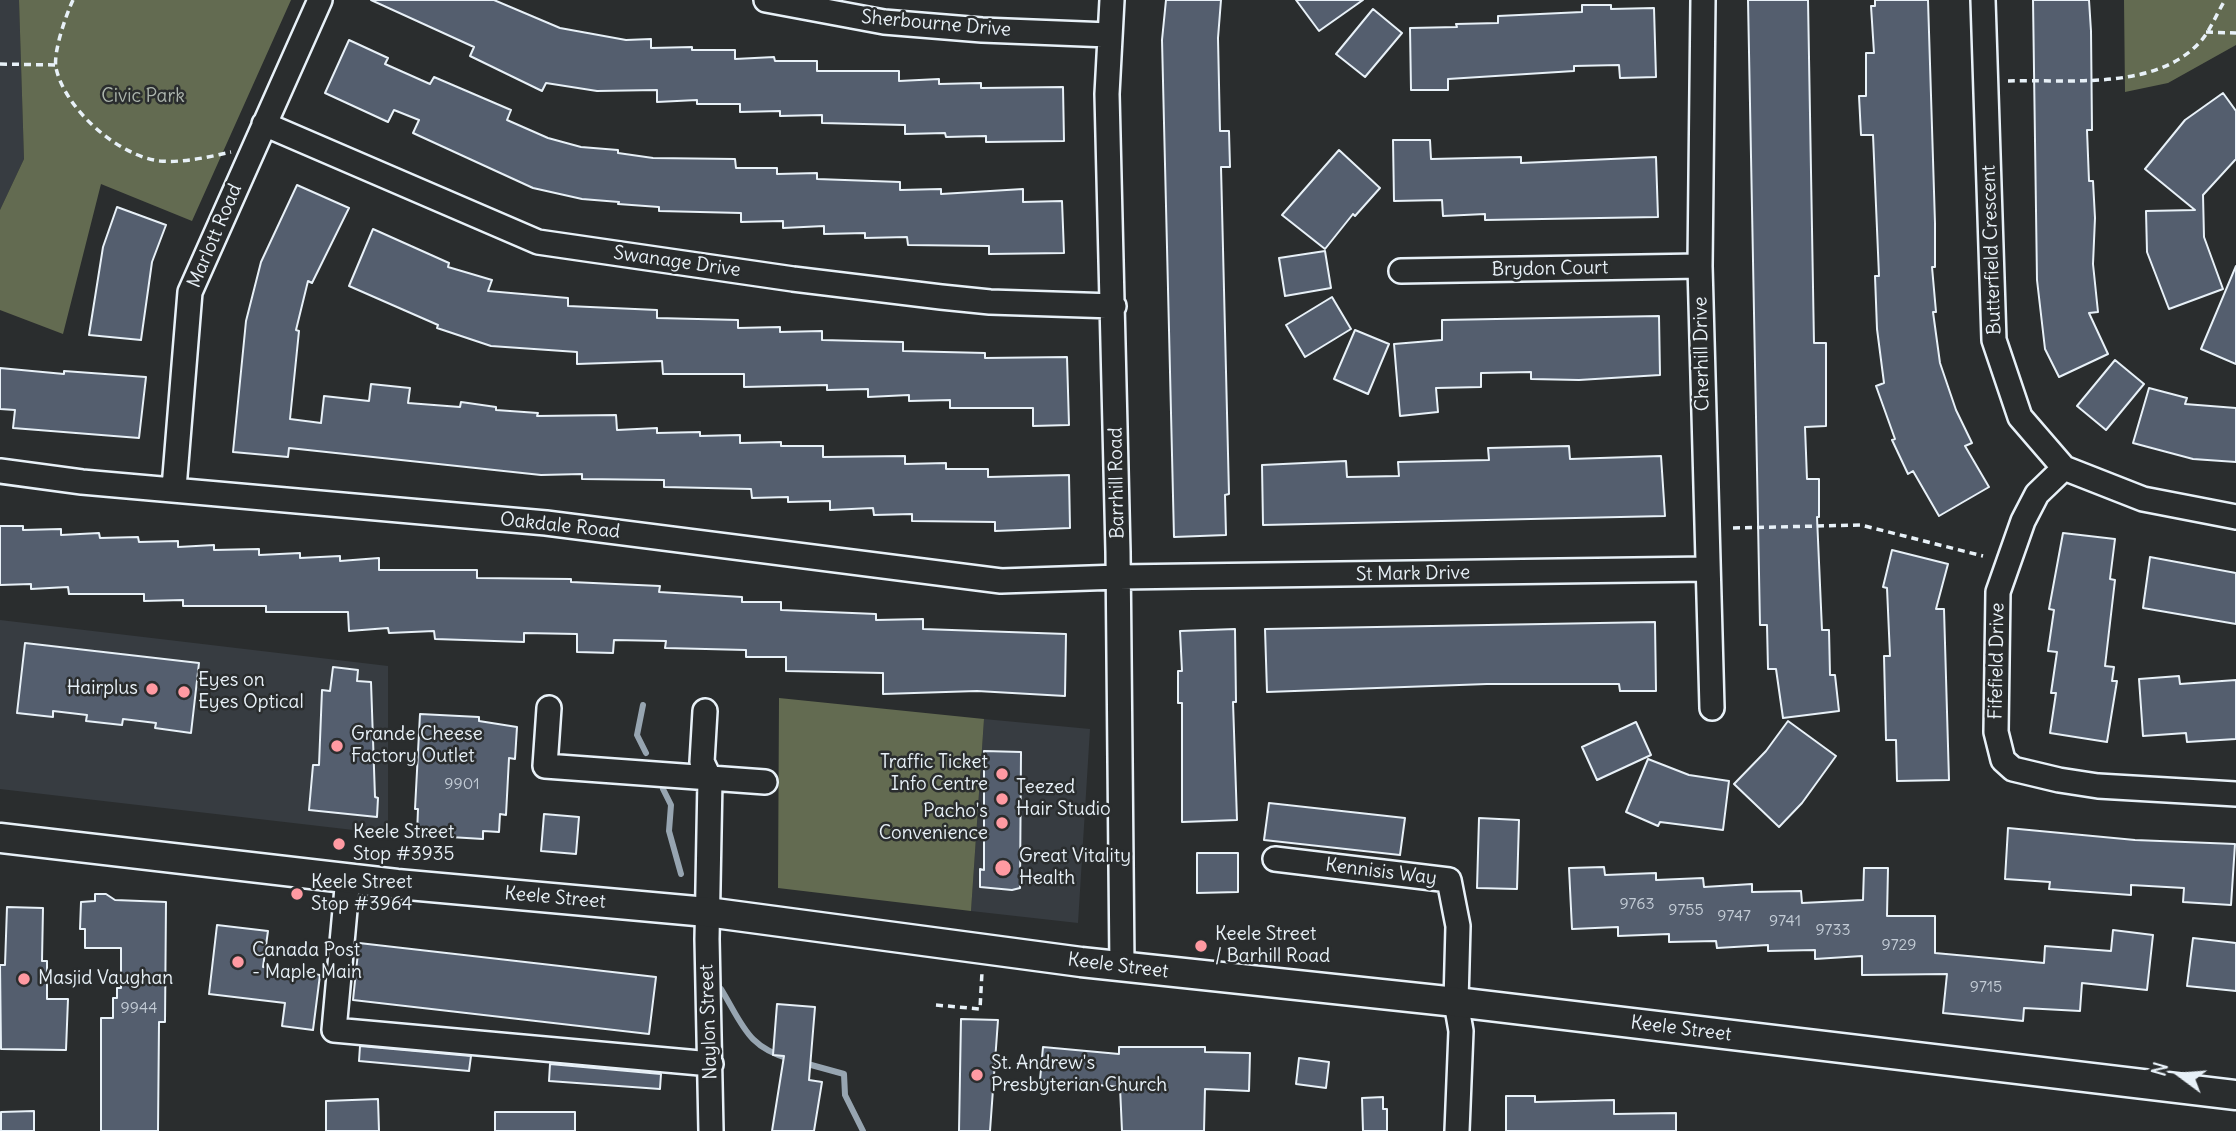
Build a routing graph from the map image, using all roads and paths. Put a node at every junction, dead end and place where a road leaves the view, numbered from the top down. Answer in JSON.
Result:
{"nodes":[{"id":1,"x":73,"y":0,"type":"edge"},
{"id":2,"x":320,"y":0,"type":"edge"},
{"id":3,"x":772,"y":0,"type":"edge"},
{"id":4,"x":1112,"y":0,"type":"edge"},
{"id":5,"x":1703,"y":0,"type":"edge"},
{"id":6,"x":1983,"y":0,"type":"edge"},
{"id":7,"x":2225,"y":0,"type":"edge"},
{"id":8,"x":2206,"y":32,"type":"junction"},
{"id":9,"x":2236,"y":33,"type":"edge"},
{"id":10,"x":1109,"y":35,"type":"junction"},
{"id":11,"x":0,"y":64,"type":"edge"},
{"id":12,"x":55,"y":65,"type":"junction"},
{"id":13,"x":2008,"y":81,"type":"dead end"},
{"id":14,"x":264,"y":124,"type":"junction"},
{"id":15,"x":250,"y":155,"type":"junction"},
{"id":16,"x":1700,"y":266,"type":"junction"},
{"id":17,"x":1401,"y":271,"type":"dead end"},
{"id":18,"x":1114,"y":306,"type":"junction"},
{"id":19,"x":2064,"y":468,"type":"junction"},
{"id":20,"x":0,"y":471,"type":"edge"},
{"id":21,"x":174,"y":488,"type":"junction"},
{"id":22,"x":2236,"y":517,"type":"edge"},
{"id":23,"x":1732,"y":528,"type":"dead end"},
{"id":24,"x":1983,"y":556,"type":"dead end"},
{"id":25,"x":1707,"y":569,"type":"junction"},
{"id":26,"x":1119,"y":577,"type":"junction"},
{"id":27,"x":550,"y":708,"type":"dead end"},
{"id":28,"x":1712,"y":708,"type":"dead end"},
{"id":29,"x":705,"y":711,"type":"dead end"},
{"id":30,"x":710,"y":779,"type":"junction"},
{"id":31,"x":765,"y":782,"type":"dead end"},
{"id":32,"x":2236,"y":794,"type":"edge"},
{"id":33,"x":0,"y":838,"type":"edge"},
{"id":34,"x":1275,"y":859,"type":"dead end"},
{"id":35,"x":348,"y":877,"type":"junction"},
{"id":36,"x":707,"y":912,"type":"junction"},
{"id":37,"x":1122,"y":966,"type":"junction"},
{"id":38,"x":982,"y":972,"type":"dead end"},
{"id":39,"x":1456,"y":1002,"type":"junction"},
{"id":40,"x":936,"y":1005,"type":"dead end"},
{"id":41,"x":711,"y":1064,"type":"junction"},
{"id":42,"x":2236,"y":1095,"type":"edge"},
{"id":43,"x":711,"y":1131,"type":"edge"},
{"id":44,"x":1457,"y":1131,"type":"edge"}],
"edges":[{"from":1,"to":12,"type":"path"},
{"from":2,"to":14,"type":"street","name":"Marlott Road"},
{"from":3,"to":10,"type":"street","name":"Sherbourne Drive"},
{"from":4,"to":10,"type":"street","name":"Barrhill Road"},
{"from":5,"to":16,"type":"street","name":"Cherhill Drive"},
{"from":6,"to":19,"type":"street","name":"Butterfield Crescent"},
{"from":7,"to":8,"type":"path"},
{"from":8,"to":9,"type":"path"},
{"from":8,"to":13,"type":"path"},
{"from":10,"to":18,"type":"street","name":"Barrhill Road"},
{"from":11,"to":12,"type":"path"},
{"from":12,"to":15,"type":"path"},
{"from":14,"to":15,"type":"street","name":"Marlott Road"},
{"from":14,"to":18,"type":"street","name":"Swanage Drive"},
{"from":15,"to":21,"type":"street","name":"Marlott Road"},
{"from":16,"to":17,"type":"street","name":"Brydon Court"},
{"from":16,"to":25,"type":"street","name":"Cherhill Drive"},
{"from":18,"to":26,"type":"street","name":"Barrhill Road"},
{"from":19,"to":22,"type":"street","name":"Butterfield Crescent"},
{"from":19,"to":32,"type":"street","name":"Fifefield Drive"},
{"from":20,"to":21,"type":"street","name":"Oakdale Road"},
{"from":21,"to":26,"type":"street","name":"Oakdale Road"},
{"from":23,"to":24,"type":"path"},
{"from":25,"to":26,"type":"street","name":"St Mark Drive"},
{"from":25,"to":28,"type":"street","name":"Cherhill Drive"},
{"from":26,"to":37,"type":"street","name":"Barrhill Road"},
{"from":27,"to":30,"type":"street"},
{"from":29,"to":30,"type":"street","name":"Naylon Street"},
{"from":30,"to":31,"type":"street"},
{"from":30,"to":36,"type":"street","name":"Naylon Street"},
{"from":33,"to":35,"type":"main road","name":"Keele Street"},
{"from":34,"to":39,"type":"street","name":"Kennisis Way"},
{"from":35,"to":36,"type":"main road","name":"Keele Street"},
{"from":35,"to":41,"type":"street"},
{"from":36,"to":37,"type":"main road","name":"Keele Street"},
{"from":36,"to":41,"type":"street","name":"Naylon Street"},
{"from":37,"to":39,"type":"main road","name":"Keele Street"},
{"from":38,"to":40,"type":"path"},
{"from":39,"to":42,"type":"main road","name":"Keele Street"},
{"from":39,"to":44,"type":"street"},
{"from":41,"to":43,"type":"street","name":"Naylon Street"}]}
